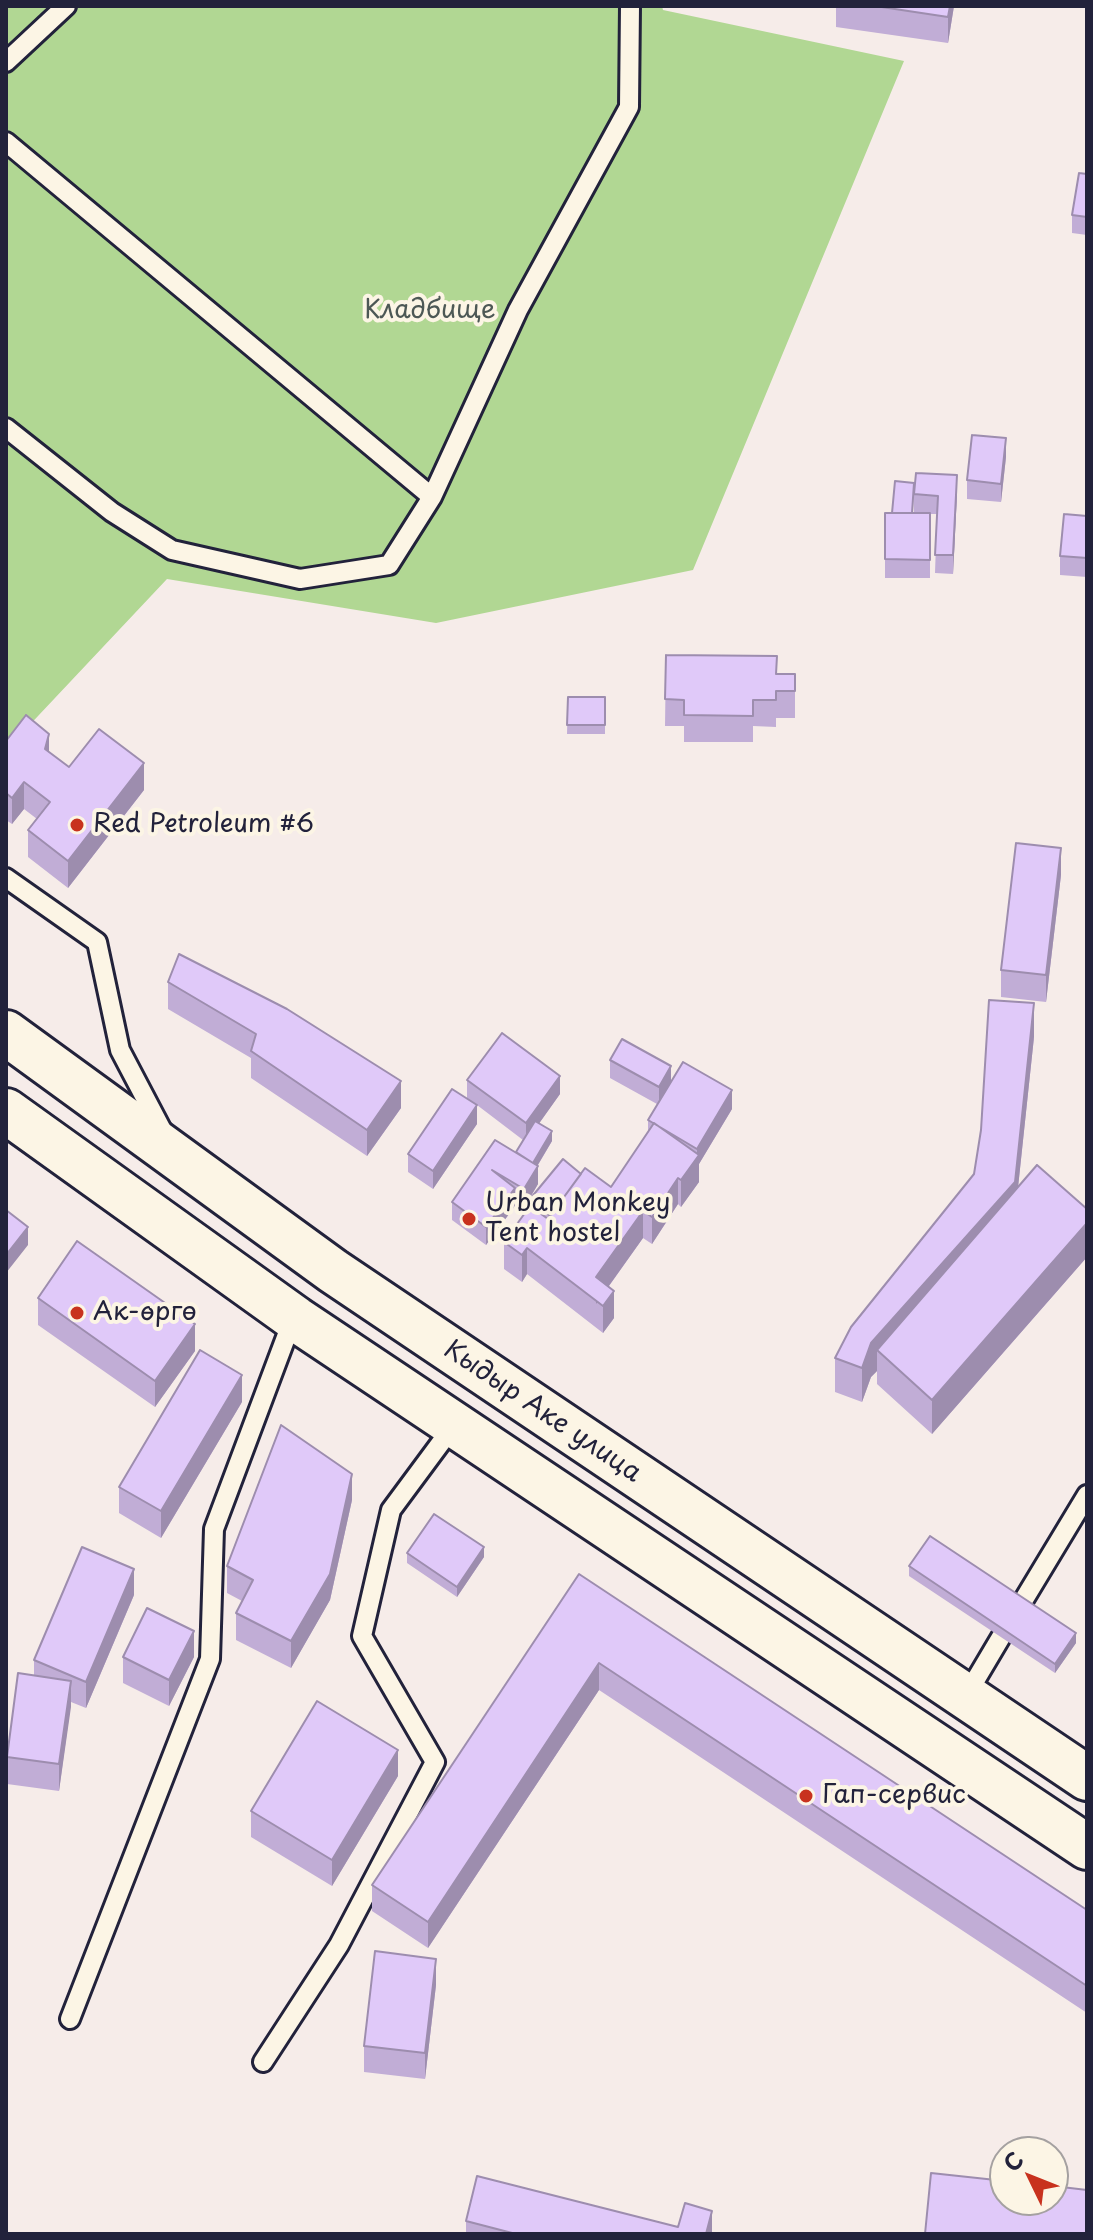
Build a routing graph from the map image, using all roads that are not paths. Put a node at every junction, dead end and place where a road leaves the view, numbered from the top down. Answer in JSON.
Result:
{"nodes":[{"id":1,"x":66,"y":6,"type":"edge"},
{"id":2,"x":630,"y":6,"type":"edge"},
{"id":3,"x":6,"y":62,"type":"edge"},
{"id":4,"x":6,"y":142,"type":"edge"},
{"id":5,"x":6,"y":428,"type":"edge"},
{"id":6,"x":432,"y":497,"type":"junction"},
{"id":7,"x":6,"y":878,"type":"edge"},
{"id":8,"x":6,"y":1033,"type":"edge"},
{"id":9,"x":6,"y":1111,"type":"edge"},
{"id":10,"x":175,"y":1156,"type":"junction"},
{"id":11,"x":333,"y":1271,"type":"junction"},
{"id":12,"x":296,"y":1319,"type":"junction"},
{"id":13,"x":454,"y":1425,"type":"junction"},
{"id":14,"x":1087,"y":1495,"type":"edge"},
{"id":15,"x":1020,"y":1606,"type":"edge"},
{"id":16,"x":1001,"y":1637,"type":"edge"},
{"id":17,"x":964,"y":1698,"type":"junction"},
{"id":18,"x":1087,"y":1778,"type":"edge"},
{"id":19,"x":1087,"y":1847,"type":"edge"},
{"id":20,"x":70,"y":2019,"type":"dead end"},
{"id":21,"x":263,"y":2062,"type":"dead end"}],
"edges":[{"from":1,"to":3,"type":"lane"},
{"from":2,"to":6,"type":"lane"},
{"from":4,"to":6,"type":"lane"},
{"from":5,"to":6,"type":"lane"},
{"from":7,"to":10,"type":"lane"},
{"from":8,"to":10,"type":"highway","name":"Кыдыр Аке улица"},
{"from":9,"to":12,"type":"highway"},
{"from":10,"to":11,"type":"highway","name":"Кыдыр Аке улица"},
{"from":11,"to":12,"type":"highway"},
{"from":11,"to":17,"type":"highway","name":"Кыдыр Аке улица"},
{"from":12,"to":13,"type":"highway"},
{"from":12,"to":20,"type":"lane"},
{"from":13,"to":19,"type":"highway"},
{"from":13,"to":21,"type":"lane"},
{"from":14,"to":15,"type":"lane"},
{"from":16,"to":17,"type":"lane"},
{"from":17,"to":18,"type":"highway","name":"Кыдыр Аке улица"}]}
